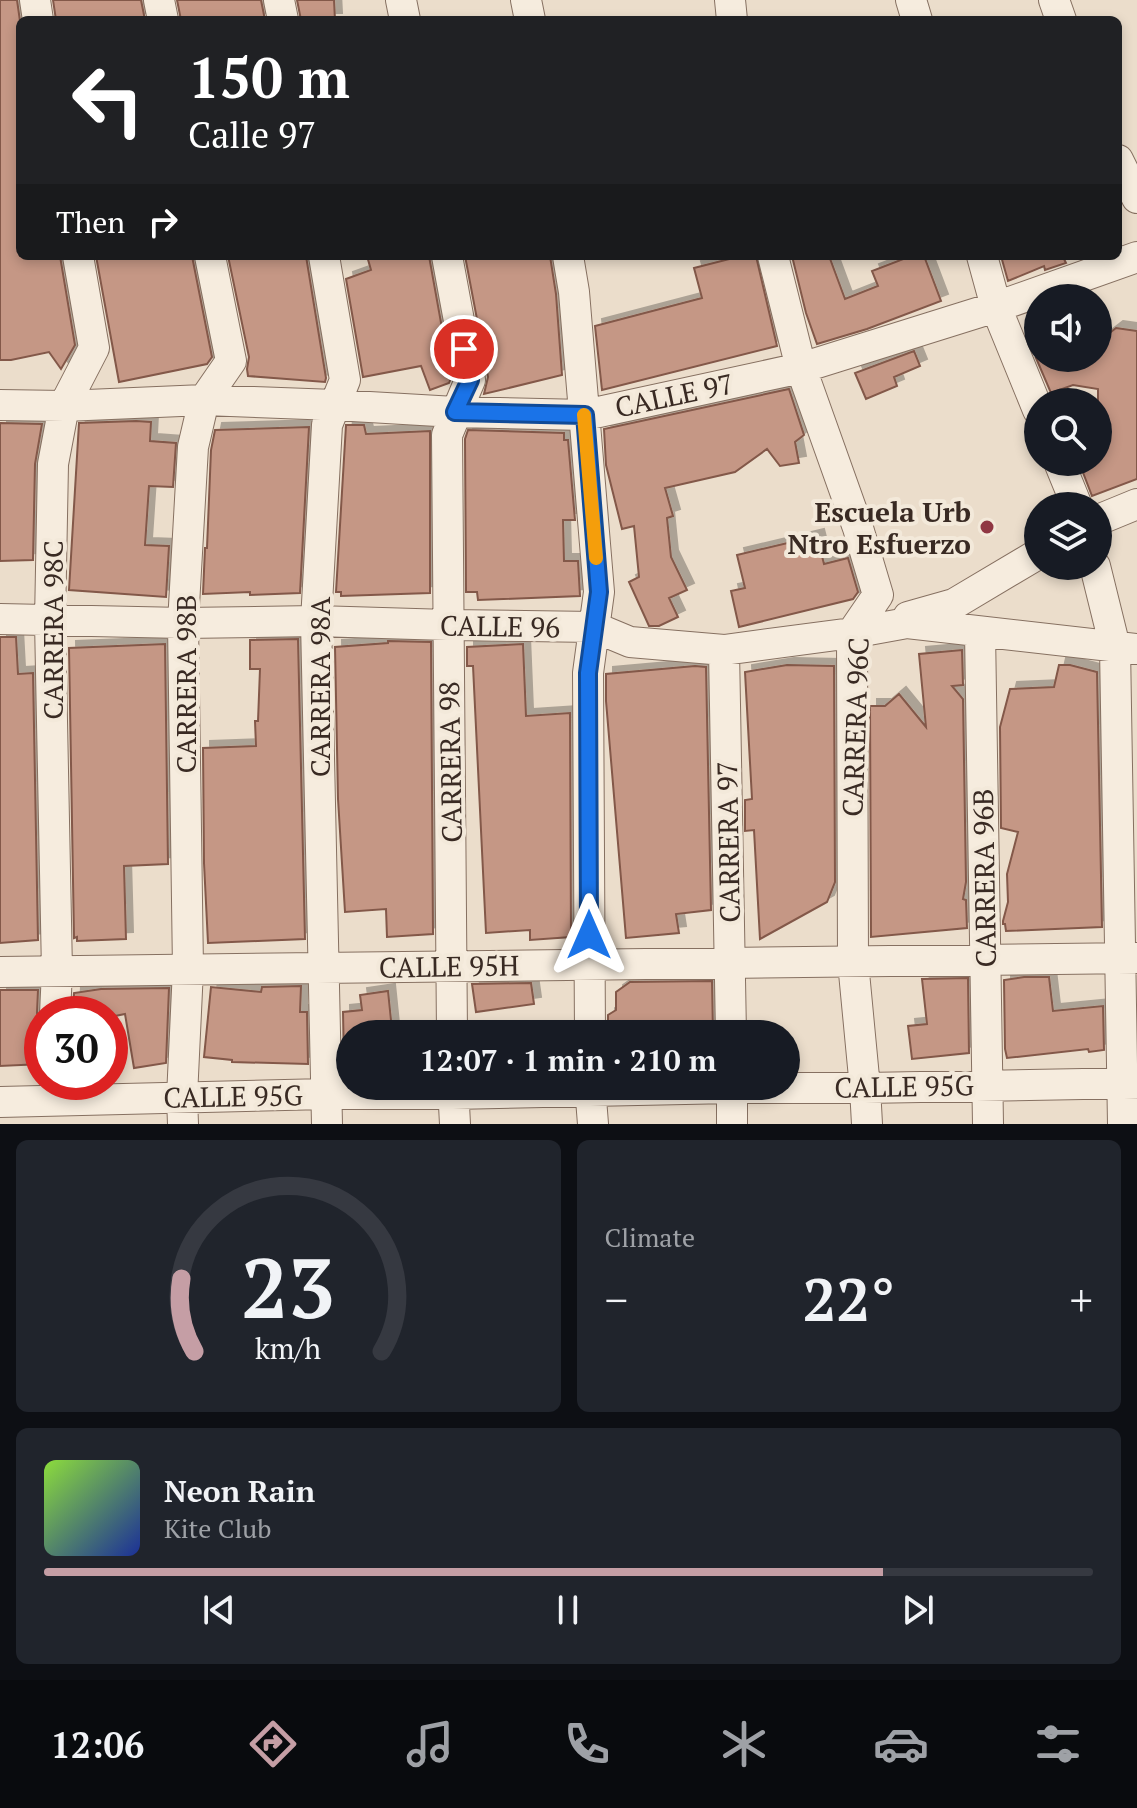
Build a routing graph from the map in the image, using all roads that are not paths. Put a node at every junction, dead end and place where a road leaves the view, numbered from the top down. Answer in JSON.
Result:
{"nodes":[{"id":1,"x":1122,"y":168,"type":"edge"},
{"id":2,"x":1137,"y":198,"type":"edge"},
{"id":3,"x":1137,"y":257,"type":"edge"},
{"id":4,"x":79,"y":260,"type":"edge"},
{"id":5,"x":211,"y":260,"type":"edge"},
{"id":6,"x":325,"y":260,"type":"edge"},
{"id":7,"x":448,"y":260,"type":"edge"},
{"id":8,"x":569,"y":260,"type":"edge"},
{"id":9,"x":774,"y":260,"type":"edge"},
{"id":10,"x":983,"y":260,"type":"edge"},
{"id":11,"x":996,"y":307,"type":"junction"},
{"id":12,"x":801,"y":368,"type":"junction"},
{"id":13,"x":1029,"y":388,"type":"edge"},
{"id":14,"x":204,"y":400,"type":"junction"},
{"id":15,"x":0,"y":405,"type":"edge"},
{"id":16,"x":335,"y":405,"type":"junction"},
{"id":17,"x":64,"y":406,"type":"junction"},
{"id":18,"x":455,"y":412,"type":"junction"},
{"id":19,"x":585,"y":415,"type":"junction"},
{"id":20,"x":1137,"y":504,"type":"edge"},
{"id":21,"x":1112,"y":514,"type":"edge"},
{"id":22,"x":1024,"y":562,"type":"edge"},
{"id":23,"x":1101,"y":580,"type":"edge"},
{"id":24,"x":0,"y":619,"type":"edge"},
{"id":25,"x":50,"y":621,"type":"junction"},
{"id":26,"x":316,"y":621,"type":"junction"},
{"id":27,"x":183,"y":623,"type":"junction"},
{"id":28,"x":448,"y":625,"type":"junction"},
{"id":29,"x":594,"y":627,"type":"junction"},
{"id":30,"x":980,"y":632,"type":"junction"},
{"id":31,"x":852,"y":633,"type":"junction"},
{"id":32,"x":1130,"y":643,"type":"edge"},
{"id":33,"x":724,"y":650,"type":"junction"},
{"id":34,"x":1129,"y":958,"type":"edge"},
{"id":35,"x":985,"y":960,"type":"junction"},
{"id":36,"x":853,"y":962,"type":"junction"},
{"id":37,"x":731,"y":963,"type":"junction"},
{"id":38,"x":589,"y":965,"type":"junction"},
{"id":39,"x":451,"y":966,"type":"junction"},
{"id":40,"x":324,"y":968,"type":"junction"},
{"id":41,"x":188,"y":969,"type":"junction"},
{"id":42,"x":57,"y":971,"type":"junction"},
{"id":43,"x":0,"y":972,"type":"edge"},
{"id":44,"x":56,"y":996,"type":"edge"},
{"id":45,"x":452,"y":1020,"type":"edge"},
{"id":46,"x":590,"y":1020,"type":"edge"},
{"id":47,"x":731,"y":1020,"type":"edge"},
{"id":48,"x":1130,"y":1083,"type":"edge"},
{"id":49,"x":988,"y":1085,"type":"junction"},
{"id":50,"x":800,"y":1088,"type":"edge"},
{"id":51,"x":865,"y":1088,"type":"junction"},
{"id":52,"x":326,"y":1094,"type":"junction"},
{"id":53,"x":24,"y":1097,"type":"edge"},
{"id":54,"x":113,"y":1100,"type":"edge"},
{"id":55,"x":591,"y":1100,"type":"edge"},
{"id":56,"x":732,"y":1100,"type":"edge"},
{"id":57,"x":453,"y":1101,"type":"edge"},
{"id":58,"x":0,"y":1102,"type":"edge"},
{"id":59,"x":182,"y":1110,"type":"edge"},
{"id":60,"x":327,"y":1124,"type":"edge"},
{"id":61,"x":593,"y":1124,"type":"edge"},
{"id":62,"x":732,"y":1124,"type":"edge"},
{"id":63,"x":867,"y":1124,"type":"edge"},
{"id":64,"x":988,"y":1124,"type":"edge"},
{"id":65,"x":1123,"y":1124,"type":"edge"}],
"edges":[{"from":1,"to":2,"type":"street"},
{"from":3,"to":11,"type":"street","name":"CALLE 97"},
{"from":4,"to":17,"type":"street","name":"CARRERA 98C"},
{"from":5,"to":14,"type":"street","name":"CARRERA 98B"},
{"from":6,"to":16,"type":"street","name":"CARRERA 98A"},
{"from":7,"to":18,"type":"street","name":"CARRERA 98"},
{"from":8,"to":19,"type":"street"},
{"from":9,"to":12,"type":"street","name":"CARRERA 96C"},
{"from":10,"to":11,"type":"street"},
{"from":11,"to":12,"type":"street","name":"CALLE 97"},
{"from":11,"to":13,"type":"street"},
{"from":12,"to":19,"type":"street","name":"CALLE 97"},
{"from":12,"to":31,"type":"street","name":"CARRERA 96C"},
{"from":14,"to":16,"type":"street","name":"CALLE 97"},
{"from":14,"to":17,"type":"street","name":"CALLE 97"},
{"from":14,"to":27,"type":"street","name":"CARRERA 98B"},
{"from":15,"to":17,"type":"street","name":"CALLE 97"},
{"from":16,"to":18,"type":"street","name":"CALLE 97"},
{"from":16,"to":26,"type":"street","name":"CARRERA 98A"},
{"from":17,"to":25,"type":"street","name":"CARRERA 98C"},
{"from":18,"to":19,"type":"street","name":"CALLE 97"},
{"from":18,"to":28,"type":"street","name":"CARRERA 98"},
{"from":19,"to":29,"type":"street"},
{"from":20,"to":21,"type":"street"},
{"from":22,"to":31,"type":"street"},
{"from":23,"to":32,"type":"street"},
{"from":24,"to":25,"type":"street","name":"CALLE 96"},
{"from":25,"to":27,"type":"street","name":"CALLE 96"},
{"from":25,"to":42,"type":"street","name":"CARRERA 98C"},
{"from":26,"to":27,"type":"street","name":"CALLE 96"},
{"from":26,"to":28,"type":"street","name":"CALLE 96"},
{"from":26,"to":40,"type":"street","name":"CARRERA 98A"},
{"from":27,"to":41,"type":"street","name":"CARRERA 98B"},
{"from":28,"to":29,"type":"street","name":"CALLE 96"},
{"from":28,"to":39,"type":"street","name":"CARRERA 98"},
{"from":29,"to":33,"type":"street","name":"CALLE 96"},
{"from":29,"to":38,"type":"street"},
{"from":30,"to":31,"type":"street","name":"CALLE 96"},
{"from":30,"to":32,"type":"street","name":"CALLE 96"},
{"from":30,"to":35,"type":"street","name":"CARRERA 96B"},
{"from":31,"to":33,"type":"street","name":"CALLE 96"},
{"from":31,"to":36,"type":"street","name":"CARRERA 96C"},
{"from":32,"to":34,"type":"street"},
{"from":33,"to":37,"type":"street","name":"CARRERA 97"},
{"from":34,"to":35,"type":"street","name":"CALLE 95H"},
{"from":34,"to":48,"type":"street"},
{"from":35,"to":36,"type":"street","name":"CALLE 95H"},
{"from":35,"to":49,"type":"street","name":"CARRERA 96B"},
{"from":36,"to":37,"type":"street","name":"CALLE 95H"},
{"from":36,"to":51,"type":"street","name":"CARRERA 96C"},
{"from":37,"to":38,"type":"street","name":"CALLE 95H"},
{"from":37,"to":47,"type":"street","name":"CARRERA 97"},
{"from":38,"to":39,"type":"street","name":"CALLE 95H"},
{"from":38,"to":46,"type":"street"},
{"from":39,"to":40,"type":"street","name":"CALLE 95H"},
{"from":39,"to":45,"type":"street","name":"CARRERA 98"},
{"from":40,"to":41,"type":"street","name":"CALLE 95H"},
{"from":40,"to":52,"type":"street","name":"CARRERA 98A"},
{"from":41,"to":42,"type":"street","name":"CALLE 95H"},
{"from":41,"to":59,"type":"street","name":"CARRERA 98B"},
{"from":42,"to":43,"type":"street","name":"CALLE 95H"},
{"from":42,"to":44,"type":"street","name":"CARRERA 98C"},
{"from":48,"to":49,"type":"street","name":"CALLE 95G"},
{"from":48,"to":65,"type":"street"},
{"from":49,"to":51,"type":"street","name":"CALLE 95G"},
{"from":49,"to":64,"type":"street","name":"CARRERA 96B"},
{"from":50,"to":51,"type":"street","name":"CALLE 95G"},
{"from":51,"to":63,"type":"street","name":"CARRERA 96C"},
{"from":52,"to":57,"type":"street","name":"CALLE 95G"},
{"from":52,"to":59,"type":"street","name":"CALLE 95G"},
{"from":52,"to":60,"type":"street","name":"CARRERA 98A"},
{"from":53,"to":58,"type":"street","name":"CALLE 95G"},
{"from":54,"to":59,"type":"street","name":"CALLE 95G"},
{"from":55,"to":61,"type":"street"},
{"from":56,"to":62,"type":"street"}]}
